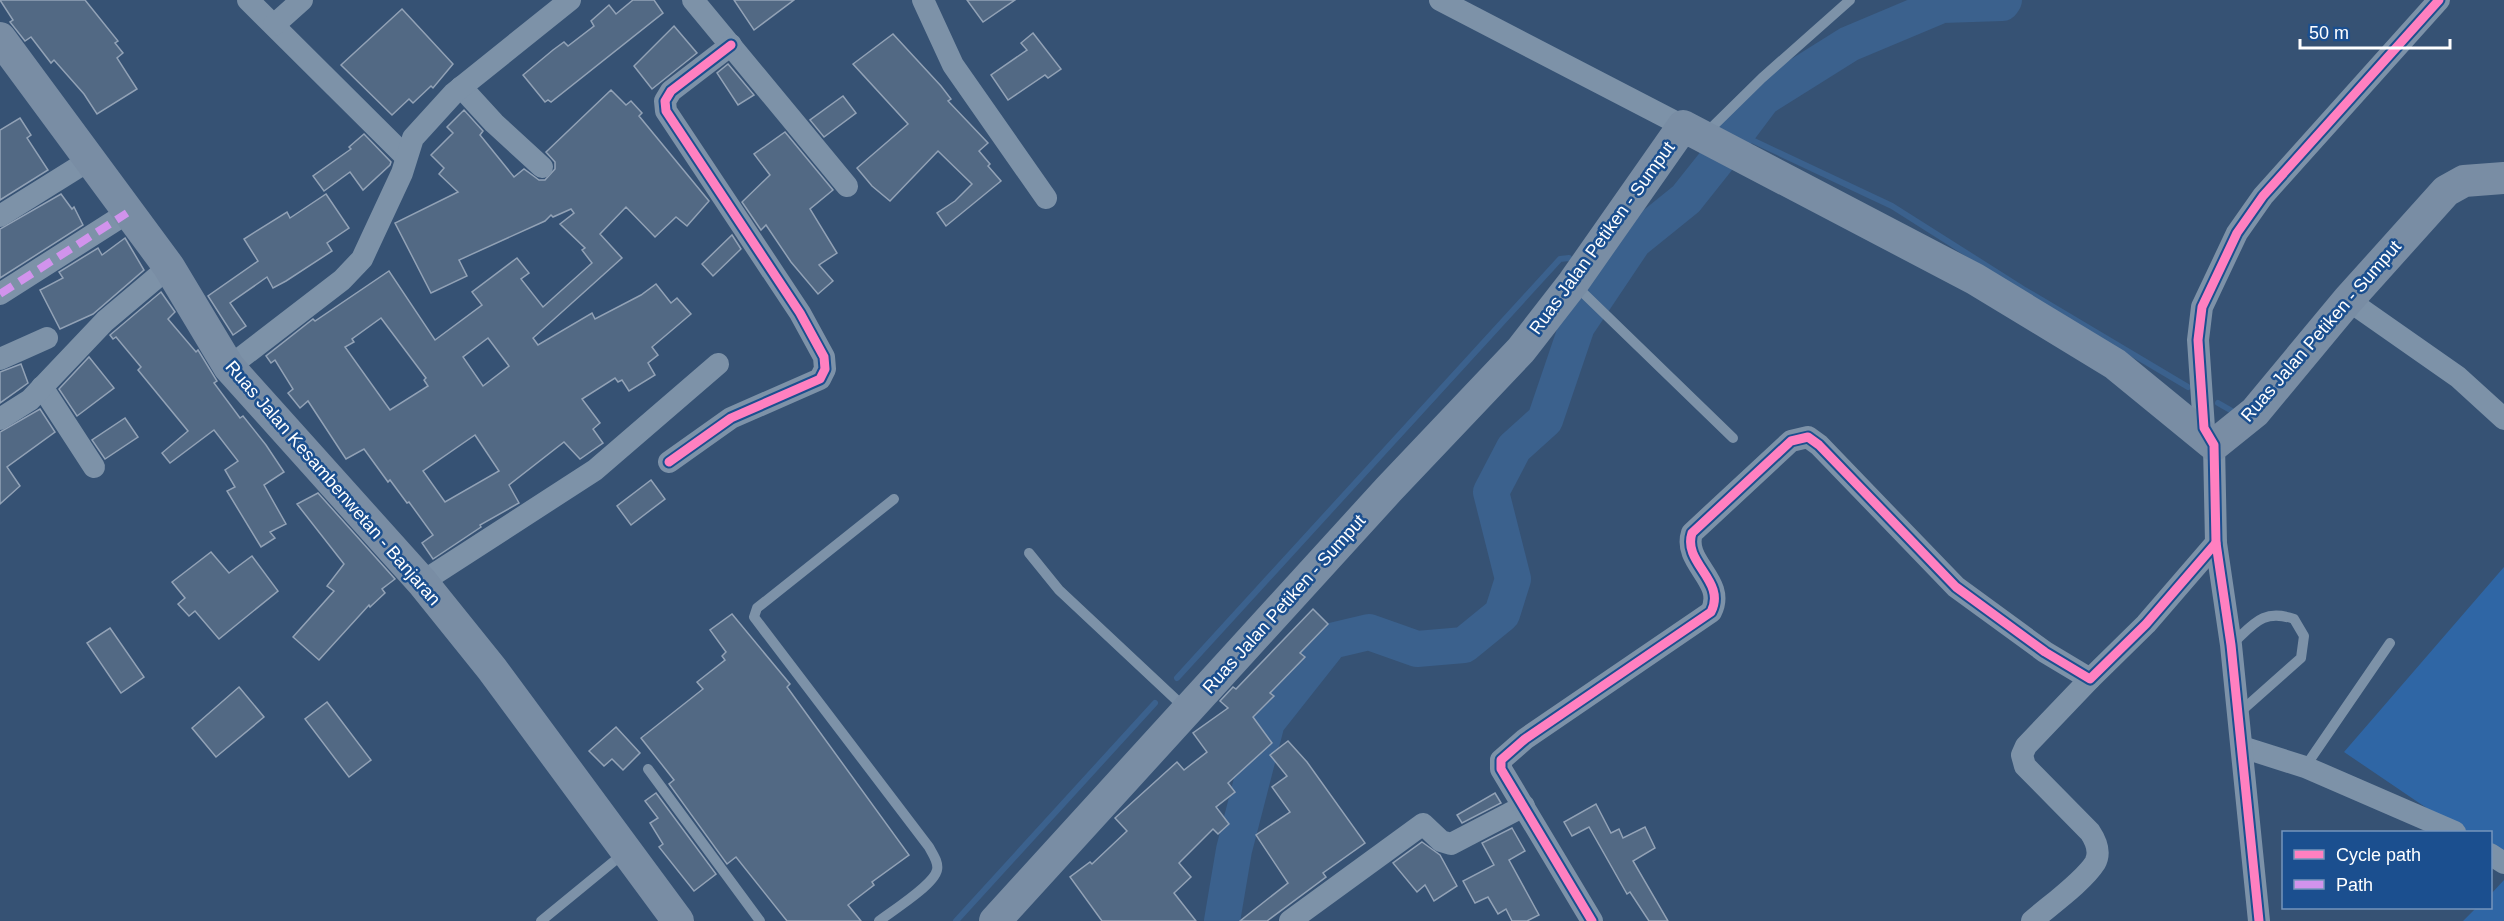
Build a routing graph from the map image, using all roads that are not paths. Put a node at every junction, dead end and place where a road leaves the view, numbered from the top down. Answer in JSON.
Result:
{"nodes":[{"id":1,"x":248,"y":0,"type":"edge"},
{"id":2,"x":302,"y":0,"type":"edge"},
{"id":3,"x":570,"y":0,"type":"edge"},
{"id":4,"x":693,"y":0,"type":"edge"},
{"id":5,"x":923,"y":0,"type":"edge"},
{"id":6,"x":1440,"y":0,"type":"edge"},
{"id":7,"x":1850,"y":0,"type":"edge"},
{"id":8,"x":2439,"y":0,"type":"edge"},
{"id":9,"x":274,"y":25,"type":"junction"},
{"id":10,"x":0,"y":38,"type":"edge"},
{"id":11,"x":731,"y":45,"type":"junction"},
{"id":12,"x":461,"y":87,"type":"junction"},
{"id":13,"x":1693,"y":130,"type":"junction"},
{"id":14,"x":406,"y":157,"type":"junction"},
{"id":15,"x":88,"y":161,"type":"junction"},
{"id":16,"x":542,"y":167,"type":"dead end"},
{"id":17,"x":2504,"y":178,"type":"edge"},
{"id":18,"x":847,"y":186,"type":"dead end"},
{"id":19,"x":1046,"y":198,"type":"dead end"},
{"id":20,"x":127,"y":213,"type":"junction"},
{"id":21,"x":0,"y":216,"type":"edge"},
{"id":22,"x":169,"y":267,"type":"junction"},
{"id":23,"x":1579,"y":288,"type":"junction"},
{"id":24,"x":0,"y":294,"type":"edge"},
{"id":25,"x":2348,"y":300,"type":"junction"},
{"id":26,"x":47,"y":338,"type":"dead end"},
{"id":27,"x":0,"y":359,"type":"edge"},
{"id":28,"x":718,"y":364,"type":"dead end"},
{"id":29,"x":229,"y":367,"type":"junction"},
{"id":30,"x":42,"y":387,"type":"junction"},
{"id":31,"x":0,"y":419,"type":"edge"},
{"id":32,"x":2504,"y":419,"type":"edge"},
{"id":33,"x":1733,"y":438,"type":"dead end"},
{"id":34,"x":2214,"y":445,"type":"junction"},
{"id":35,"x":669,"y":462,"type":"dead end"},
{"id":36,"x":94,"y":467,"type":"dead end"},
{"id":37,"x":894,"y":499,"type":"dead end"},
{"id":38,"x":2216,"y":543,"type":"junction"},
{"id":39,"x":1029,"y":553,"type":"dead end"},
{"id":40,"x":422,"y":582,"type":"junction"},
{"id":41,"x":2390,"y":643,"type":"dead end"},
{"id":42,"x":2231,"y":645,"type":"junction"},
{"id":43,"x":2090,"y":679,"type":"junction"},
{"id":44,"x":1187,"y":710,"type":"junction"},
{"id":45,"x":2238,"y":714,"type":"junction"},
{"id":46,"x":2242,"y":747,"type":"junction"},
{"id":47,"x":2305,"y":767,"type":"junction"},
{"id":48,"x":648,"y":769,"type":"dead end"},
{"id":49,"x":1524,"y":806,"type":"junction"},
{"id":50,"x":2453,"y":831,"type":"edge"},
{"id":51,"x":626,"y":851,"type":"junction"},
{"id":52,"x":541,"y":921,"type":"edge"},
{"id":53,"x":678,"y":921,"type":"edge"},
{"id":54,"x":759,"y":921,"type":"edge"},
{"id":55,"x":879,"y":921,"type":"edge"},
{"id":56,"x":995,"y":921,"type":"edge"},
{"id":57,"x":1290,"y":921,"type":"edge"},
{"id":58,"x":1592,"y":921,"type":"edge"},
{"id":59,"x":2031,"y":921,"type":"edge"},
{"id":60,"x":2259,"y":921,"type":"edge"}],
"edges":[{"from":1,"to":9,"type":"street"},
{"from":2,"to":9,"type":"street"},
{"from":3,"to":12,"type":"street"},
{"from":4,"to":11,"type":"street"},
{"from":5,"to":19,"type":"street"},
{"from":6,"to":13,"type":"street"},
{"from":7,"to":13,"type":"lane"},
{"from":8,"to":34,"type":"street"},
{"from":9,"to":14,"type":"street"},
{"from":10,"to":15,"type":"main road","name":"Ruas Jalan Kesambenwetan - Banjaran"},
{"from":11,"to":18,"type":"street"},
{"from":11,"to":35,"type":"street"},
{"from":12,"to":14,"type":"street"},
{"from":12,"to":16,"type":"street"},
{"from":13,"to":23,"type":"main road","name":"Ruas Jalan Petiken - Sumput"},
{"from":13,"to":34,"type":"main road"},
{"from":14,"to":29,"type":"street"},
{"from":15,"to":20,"type":"main road","name":"Ruas Jalan Kesambenwetan - Banjaran"},
{"from":15,"to":21,"type":"street"},
{"from":17,"to":25,"type":"main road","name":"Ruas Jalan Petiken - Sumput"},
{"from":20,"to":22,"type":"main road","name":"Ruas Jalan Kesambenwetan - Banjaran"},
{"from":20,"to":24,"type":"street"},
{"from":22,"to":29,"type":"main road","name":"Ruas Jalan Kesambenwetan - Banjaran"},
{"from":22,"to":30,"type":"street"},
{"from":23,"to":33,"type":"lane"},
{"from":23,"to":44,"type":"main road","name":"Ruas Jalan Petiken - Sumput"},
{"from":25,"to":32,"type":"street"},
{"from":25,"to":34,"type":"main road","name":"Ruas Jalan Petiken - Sumput"},
{"from":26,"to":27,"type":"street"},
{"from":28,"to":40,"type":"street"},
{"from":29,"to":40,"type":"main road","name":"Ruas Jalan Kesambenwetan - Banjaran"},
{"from":30,"to":31,"type":"street"},
{"from":30,"to":36,"type":"street"},
{"from":34,"to":38,"type":"street"},
{"from":37,"to":55,"type":"lane"},
{"from":38,"to":42,"type":"street"},
{"from":38,"to":43,"type":"street"},
{"from":39,"to":44,"type":"lane"},
{"from":40,"to":51,"type":"main road","name":"Ruas Jalan Kesambenwetan - Banjaran"},
{"from":41,"to":47,"type":"lane"},
{"from":42,"to":45,"type":"street"},
{"from":42,"to":45,"type":"lane"},
{"from":43,"to":49,"type":"street"},
{"from":43,"to":59,"type":"street"},
{"from":44,"to":56,"type":"main road","name":"Ruas Jalan Petiken - Sumput"},
{"from":45,"to":46,"type":"street"},
{"from":46,"to":47,"type":"street"},
{"from":46,"to":60,"type":"street"},
{"from":47,"to":50,"type":"street"},
{"from":48,"to":54,"type":"lane"},
{"from":49,"to":57,"type":"street"},
{"from":49,"to":58,"type":"street"},
{"from":51,"to":52,"type":"lane"},
{"from":51,"to":53,"type":"main road","name":"Ruas Jalan Kesambenwetan - Banjaran"}]}
